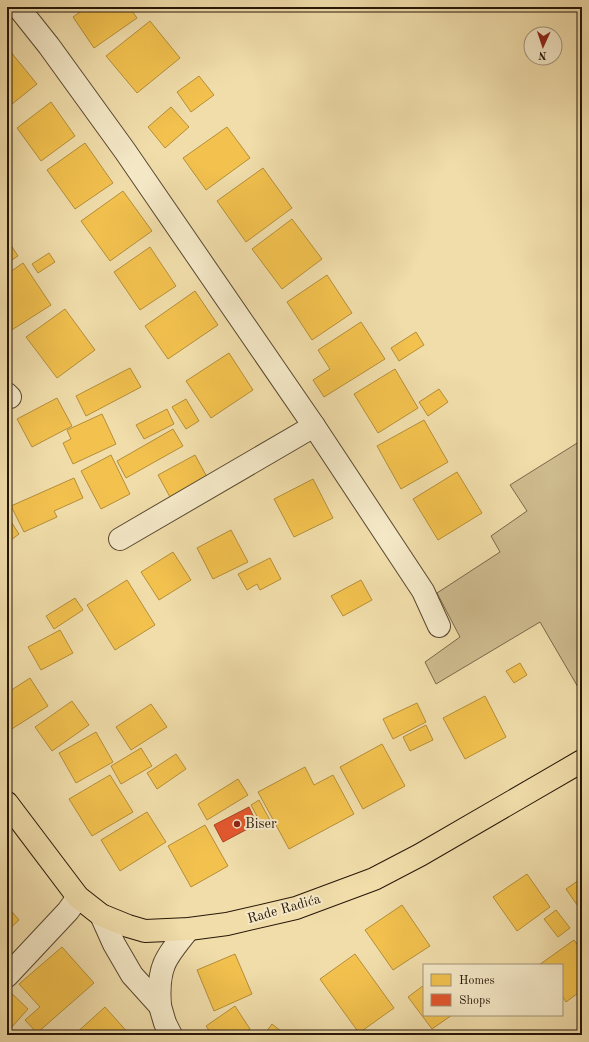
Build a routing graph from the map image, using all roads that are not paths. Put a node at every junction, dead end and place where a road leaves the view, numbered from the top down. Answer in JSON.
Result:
{"nodes":[{"id":1,"x":18,"y":7,"type":"edge"},
{"id":2,"x":314,"y":426,"type":"junction"},
{"id":3,"x":120,"y":539,"type":"dead end"},
{"id":4,"x":439,"y":626,"type":"dead end"},
{"id":5,"x":582,"y":761,"type":"edge"},
{"id":6,"x":7,"y":803,"type":"edge"},
{"id":7,"x":78,"y":897,"type":"junction"},
{"id":8,"x":101,"y":915,"type":"junction"},
{"id":9,"x":189,"y":929,"type":"junction"},
{"id":10,"x":7,"y":976,"type":"edge"},
{"id":11,"x":160,"y":1006,"type":"junction"},
{"id":12,"x":171,"y":1035,"type":"edge"}],
"edges":[{"from":1,"to":2,"type":"street"},
{"from":2,"to":3,"type":"street"},
{"from":2,"to":4,"type":"street"},
{"from":5,"to":9,"type":"main road","name":"Rade Radića"},
{"from":6,"to":7,"type":"main road","name":"Rade Radića"},
{"from":7,"to":8,"type":"main road","name":"Rade Radića"},
{"from":7,"to":10,"type":"street"},
{"from":8,"to":9,"type":"main road","name":"Rade Radića"},
{"from":8,"to":11,"type":"street"},
{"from":9,"to":11,"type":"street"},
{"from":11,"to":12,"type":"street"}]}
